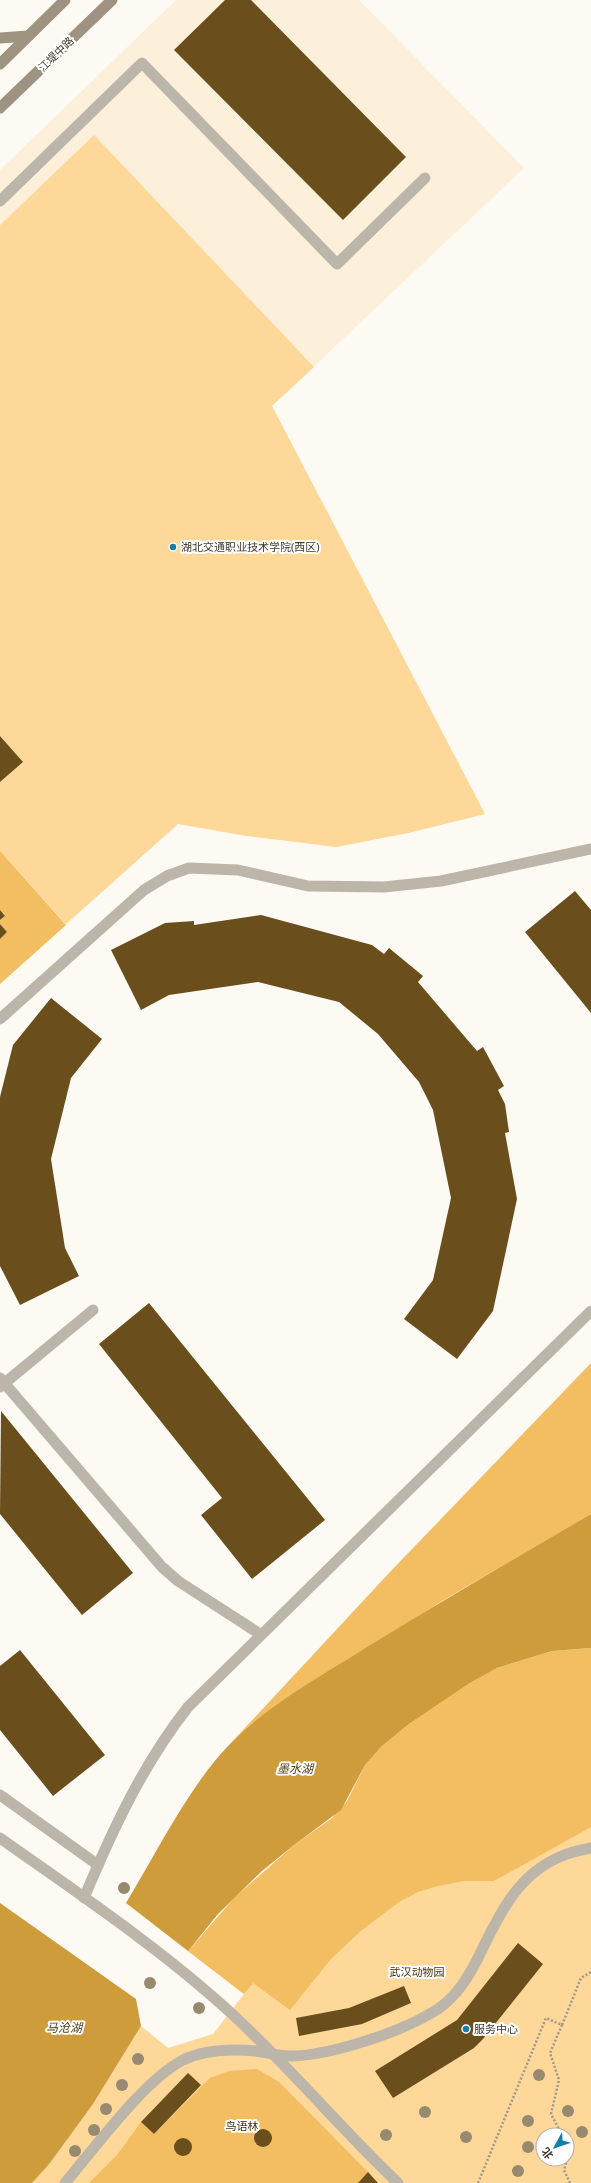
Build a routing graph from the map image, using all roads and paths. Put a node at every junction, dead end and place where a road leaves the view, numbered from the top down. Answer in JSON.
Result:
{"nodes":[{"id":1,"x":65,"y":0,"type":"edge"},
{"id":2,"x":112,"y":0,"type":"edge"},
{"id":3,"x":28,"y":36,"type":"junction"},
{"id":4,"x":0,"y":38,"type":"edge"},
{"id":5,"x":0,"y":64,"type":"edge"},
{"id":6,"x":0,"y":108,"type":"edge"},
{"id":7,"x":426,"y":178,"type":"dead end"},
{"id":8,"x":0,"y":201,"type":"edge"},
{"id":9,"x":591,"y":849,"type":"edge"},
{"id":10,"x":0,"y":1019,"type":"edge"},
{"id":11,"x":94,"y":1310,"type":"dead end"},
{"id":12,"x":591,"y":1311,"type":"edge"},
{"id":13,"x":2,"y":1383,"type":"edge"},
{"id":14,"x":260,"y":1634,"type":"junction"},
{"id":15,"x":0,"y":1795,"type":"edge"},
{"id":16,"x":0,"y":1838,"type":"edge"},
{"id":17,"x":591,"y":1848,"type":"edge"},
{"id":18,"x":98,"y":1865,"type":"junction"},
{"id":19,"x":84,"y":1898,"type":"junction"},
{"id":20,"x":591,"y":1972,"type":"edge"},
{"id":21,"x":562,"y":2025,"type":"junction"},
{"id":22,"x":276,"y":2055,"type":"junction"},
{"id":23,"x":558,"y":2127,"type":"edge"},
{"id":24,"x":565,"y":2167,"type":"edge"},
{"id":25,"x":65,"y":2183,"type":"edge"},
{"id":26,"x":398,"y":2183,"type":"edge"},
{"id":27,"x":478,"y":2183,"type":"edge"},
{"id":28,"x":570,"y":2183,"type":"edge"}],
"edges":[{"from":1,"to":3,"type":"main road"},
{"from":2,"to":6,"type":"main road","name":"江堤中路"},
{"from":3,"to":4,"type":"main road"},
{"from":3,"to":5,"type":"main road"},
{"from":7,"to":8,"type":"lane"},
{"from":9,"to":10,"type":"lane"},
{"from":11,"to":13,"type":"lane"},
{"from":12,"to":14,"type":"lane"},
{"from":13,"to":14,"type":"lane"},
{"from":14,"to":18,"type":"lane"},
{"from":15,"to":18,"type":"lane"},
{"from":16,"to":19,"type":"lane"},
{"from":17,"to":22,"type":"lane"},
{"from":18,"to":19,"type":"lane"},
{"from":19,"to":22,"type":"lane"},
{"from":20,"to":21,"type":"path"},
{"from":21,"to":23,"type":"path"},
{"from":21,"to":27,"type":"path"},
{"from":22,"to":25,"type":"lane"},
{"from":22,"to":26,"type":"lane"},
{"from":24,"to":28,"type":"path"}]}
